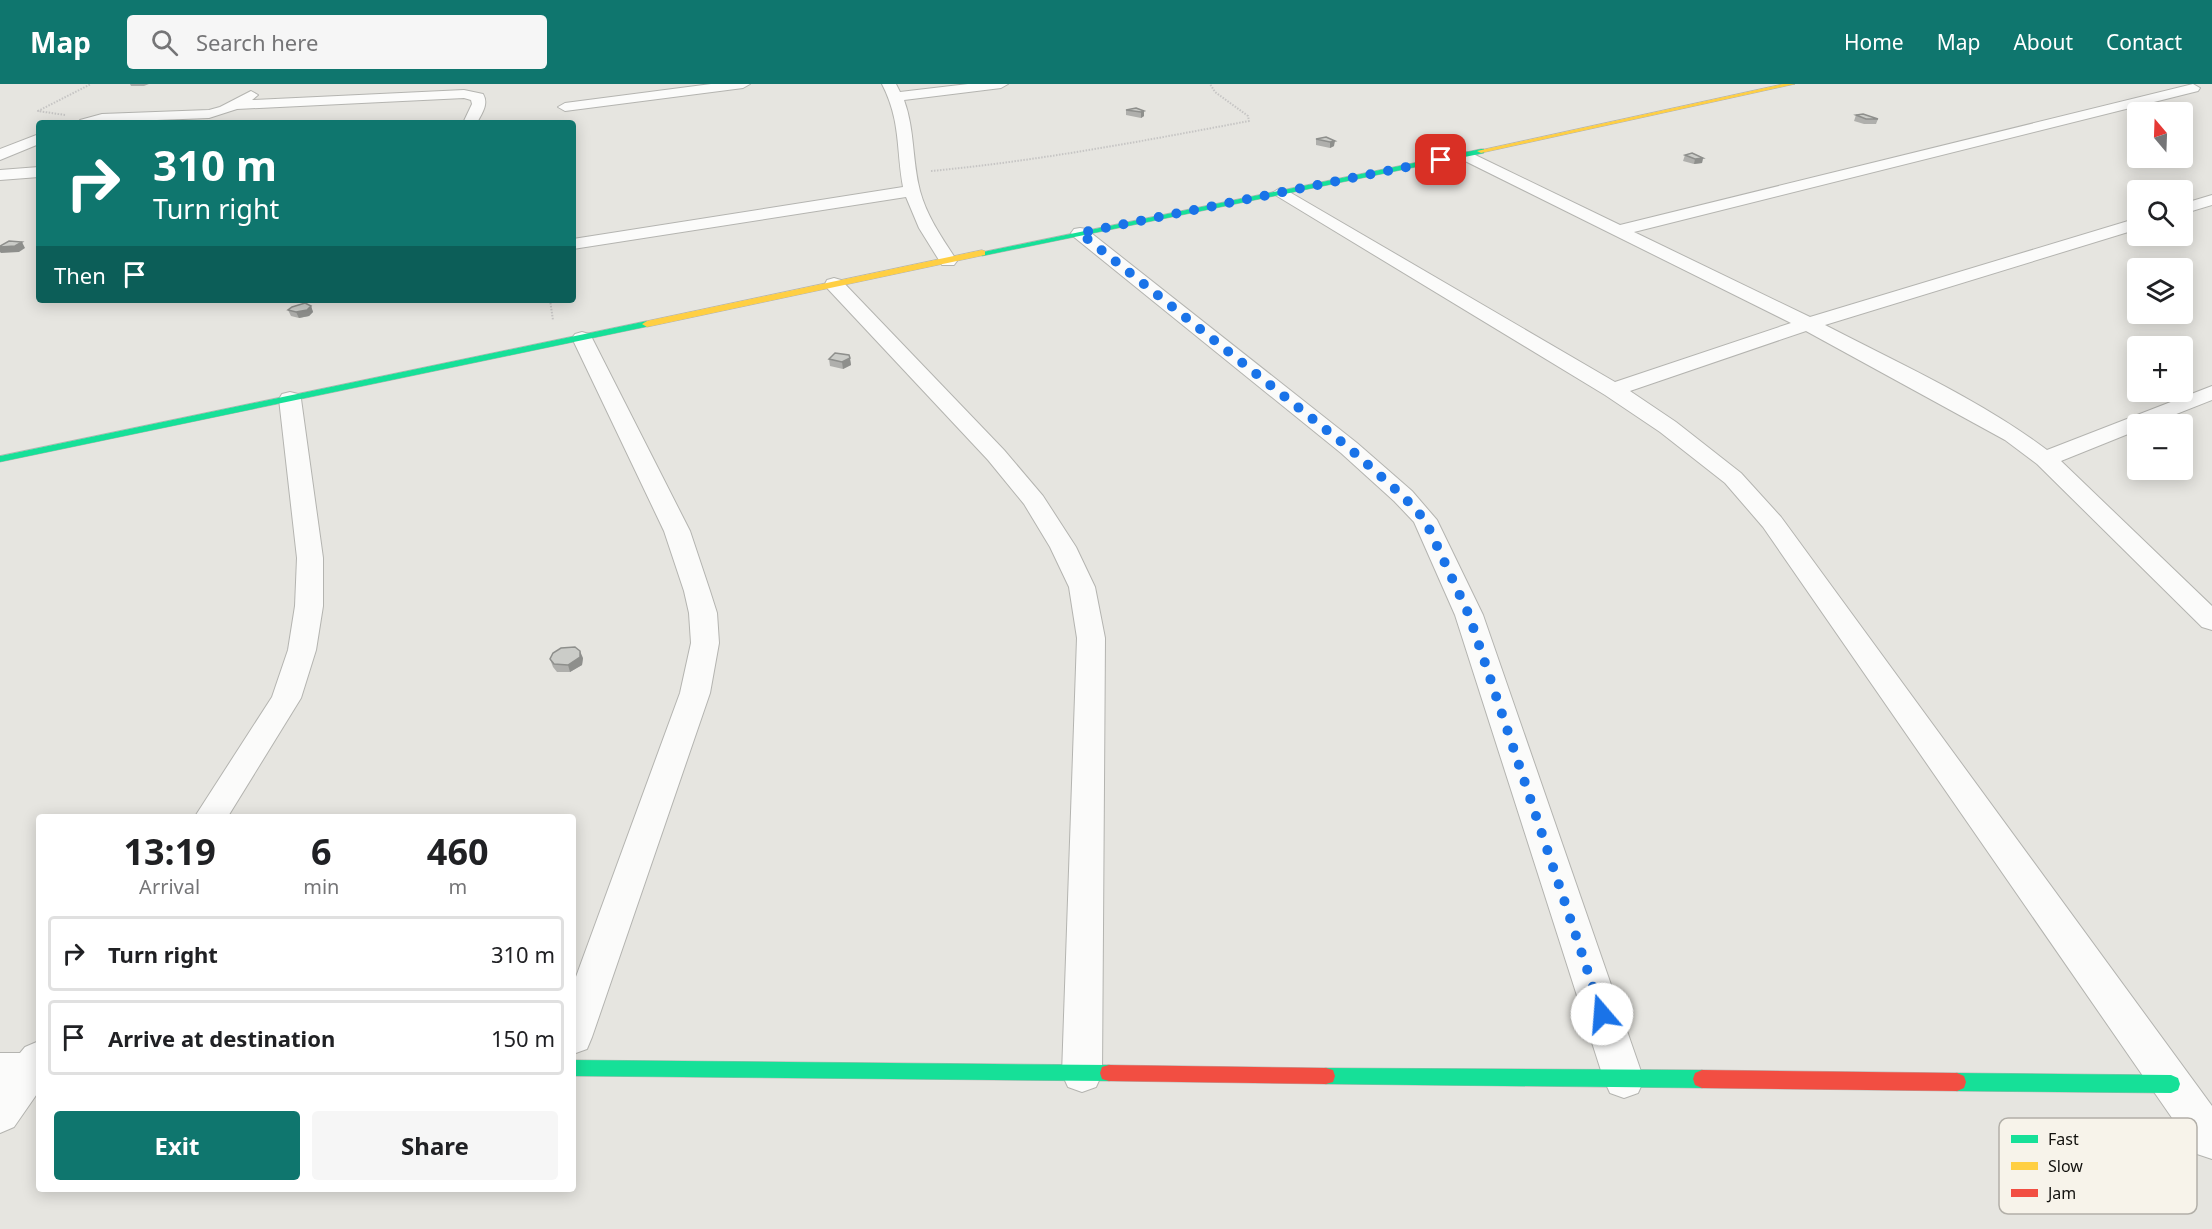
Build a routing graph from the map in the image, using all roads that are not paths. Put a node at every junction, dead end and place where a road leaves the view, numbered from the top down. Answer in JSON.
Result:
{"nodes":[{"id":1,"x":451,"y":84,"type":"edge"},
{"id":2,"x":743,"y":84,"type":"edge"},
{"id":3,"x":1001,"y":84,"type":"edge"},
{"id":4,"x":1792,"y":84,"type":"edge"},
{"id":5,"x":2176,"y":84,"type":"edge"},
{"id":6,"x":261,"y":89,"type":"dead end"},
{"id":7,"x":893,"y":91,"type":"edge"},
{"id":8,"x":438,"y":95,"type":"junction"},
{"id":9,"x":237,"y":105,"type":"junction"},
{"id":10,"x":565,"y":107,"type":"dead end"},
{"id":11,"x":95,"y":120,"type":"edge"},
{"id":12,"x":471,"y":120,"type":"edge"},
{"id":13,"x":36,"y":139,"type":"edge"},
{"id":14,"x":0,"y":155,"type":"edge"},
{"id":15,"x":1464,"y":155,"type":"junction"},
{"id":16,"x":36,"y":172,"type":"edge"},
{"id":17,"x":0,"y":176,"type":"edge"},
{"id":18,"x":912,"y":191,"type":"junction"},
{"id":19,"x":1280,"y":193,"type":"junction"},
{"id":20,"x":2212,"y":200,"type":"edge"},
{"id":21,"x":2193,"y":206,"type":"edge"},
{"id":22,"x":2127,"y":226,"type":"edge"},
{"id":23,"x":1617,"y":231,"type":"junction"},
{"id":24,"x":1080,"y":233,"type":"junction"},
{"id":25,"x":576,"y":244,"type":"edge"},
{"id":26,"x":948,"y":261,"type":"junction"},
{"id":27,"x":834,"y":285,"type":"junction"},
{"id":28,"x":1808,"y":324,"type":"junction"},
{"id":29,"x":582,"y":338,"type":"junction"},
{"id":30,"x":1612,"y":390,"type":"junction"},
{"id":31,"x":2212,"y":392,"type":"edge"},
{"id":32,"x":290,"y":399,"type":"junction"},
{"id":33,"x":0,"y":459,"type":"edge"},
{"id":34,"x":2045,"y":459,"type":"junction"},
{"id":35,"x":2212,"y":621,"type":"edge"},
{"id":36,"x":213,"y":814,"type":"edge"},
{"id":37,"x":576,"y":1029,"type":"edge"},
{"id":38,"x":27,"y":1068,"type":"edge"},
{"id":39,"x":576,"y":1068,"type":"edge"},
{"id":40,"x":1082,"y":1074,"type":"junction"},
{"id":41,"x":1624,"y":1080,"type":"junction"},
{"id":42,"x":2171,"y":1084,"type":"junction"},
{"id":43,"x":0,"y":1114,"type":"edge"},
{"id":44,"x":2196,"y":1118,"type":"edge"},
{"id":45,"x":2197,"y":1120,"type":"edge"},
{"id":46,"x":2212,"y":1140,"type":"edge"}],
"edges":[{"from":1,"to":8,"type":"street"},
{"from":2,"to":10,"type":"street"},
{"from":3,"to":7,"type":"street"},
{"from":4,"to":15,"type":"street"},
{"from":5,"to":23,"type":"street"},
{"from":6,"to":9,"type":"street"},
{"from":7,"to":18,"type":"street"},
{"from":8,"to":9,"type":"street"},
{"from":8,"to":12,"type":"street"},
{"from":9,"to":11,"type":"street"},
{"from":13,"to":14,"type":"street"},
{"from":15,"to":19,"type":"street"},
{"from":15,"to":23,"type":"street"},
{"from":16,"to":17,"type":"street"},
{"from":18,"to":25,"type":"street"},
{"from":18,"to":26,"type":"street"},
{"from":19,"to":24,"type":"street"},
{"from":19,"to":30,"type":"street"},
{"from":20,"to":21,"type":"street"},
{"from":22,"to":28,"type":"street"},
{"from":23,"to":28,"type":"street"},
{"from":24,"to":26,"type":"street"},
{"from":24,"to":41,"type":"street"},
{"from":26,"to":27,"type":"street"},
{"from":27,"to":29,"type":"street"},
{"from":27,"to":40,"type":"street"},
{"from":28,"to":30,"type":"street"},
{"from":28,"to":34,"type":"street"},
{"from":29,"to":32,"type":"street"},
{"from":29,"to":37,"type":"street"},
{"from":30,"to":42,"type":"street"},
{"from":31,"to":34,"type":"street"},
{"from":32,"to":33,"type":"street"},
{"from":32,"to":36,"type":"street"},
{"from":34,"to":35,"type":"street"},
{"from":38,"to":43,"type":"street"},
{"from":39,"to":40,"type":"street"},
{"from":40,"to":41,"type":"street"},
{"from":41,"to":42,"type":"street"},
{"from":42,"to":44,"type":"street"},
{"from":45,"to":46,"type":"street"}]}
